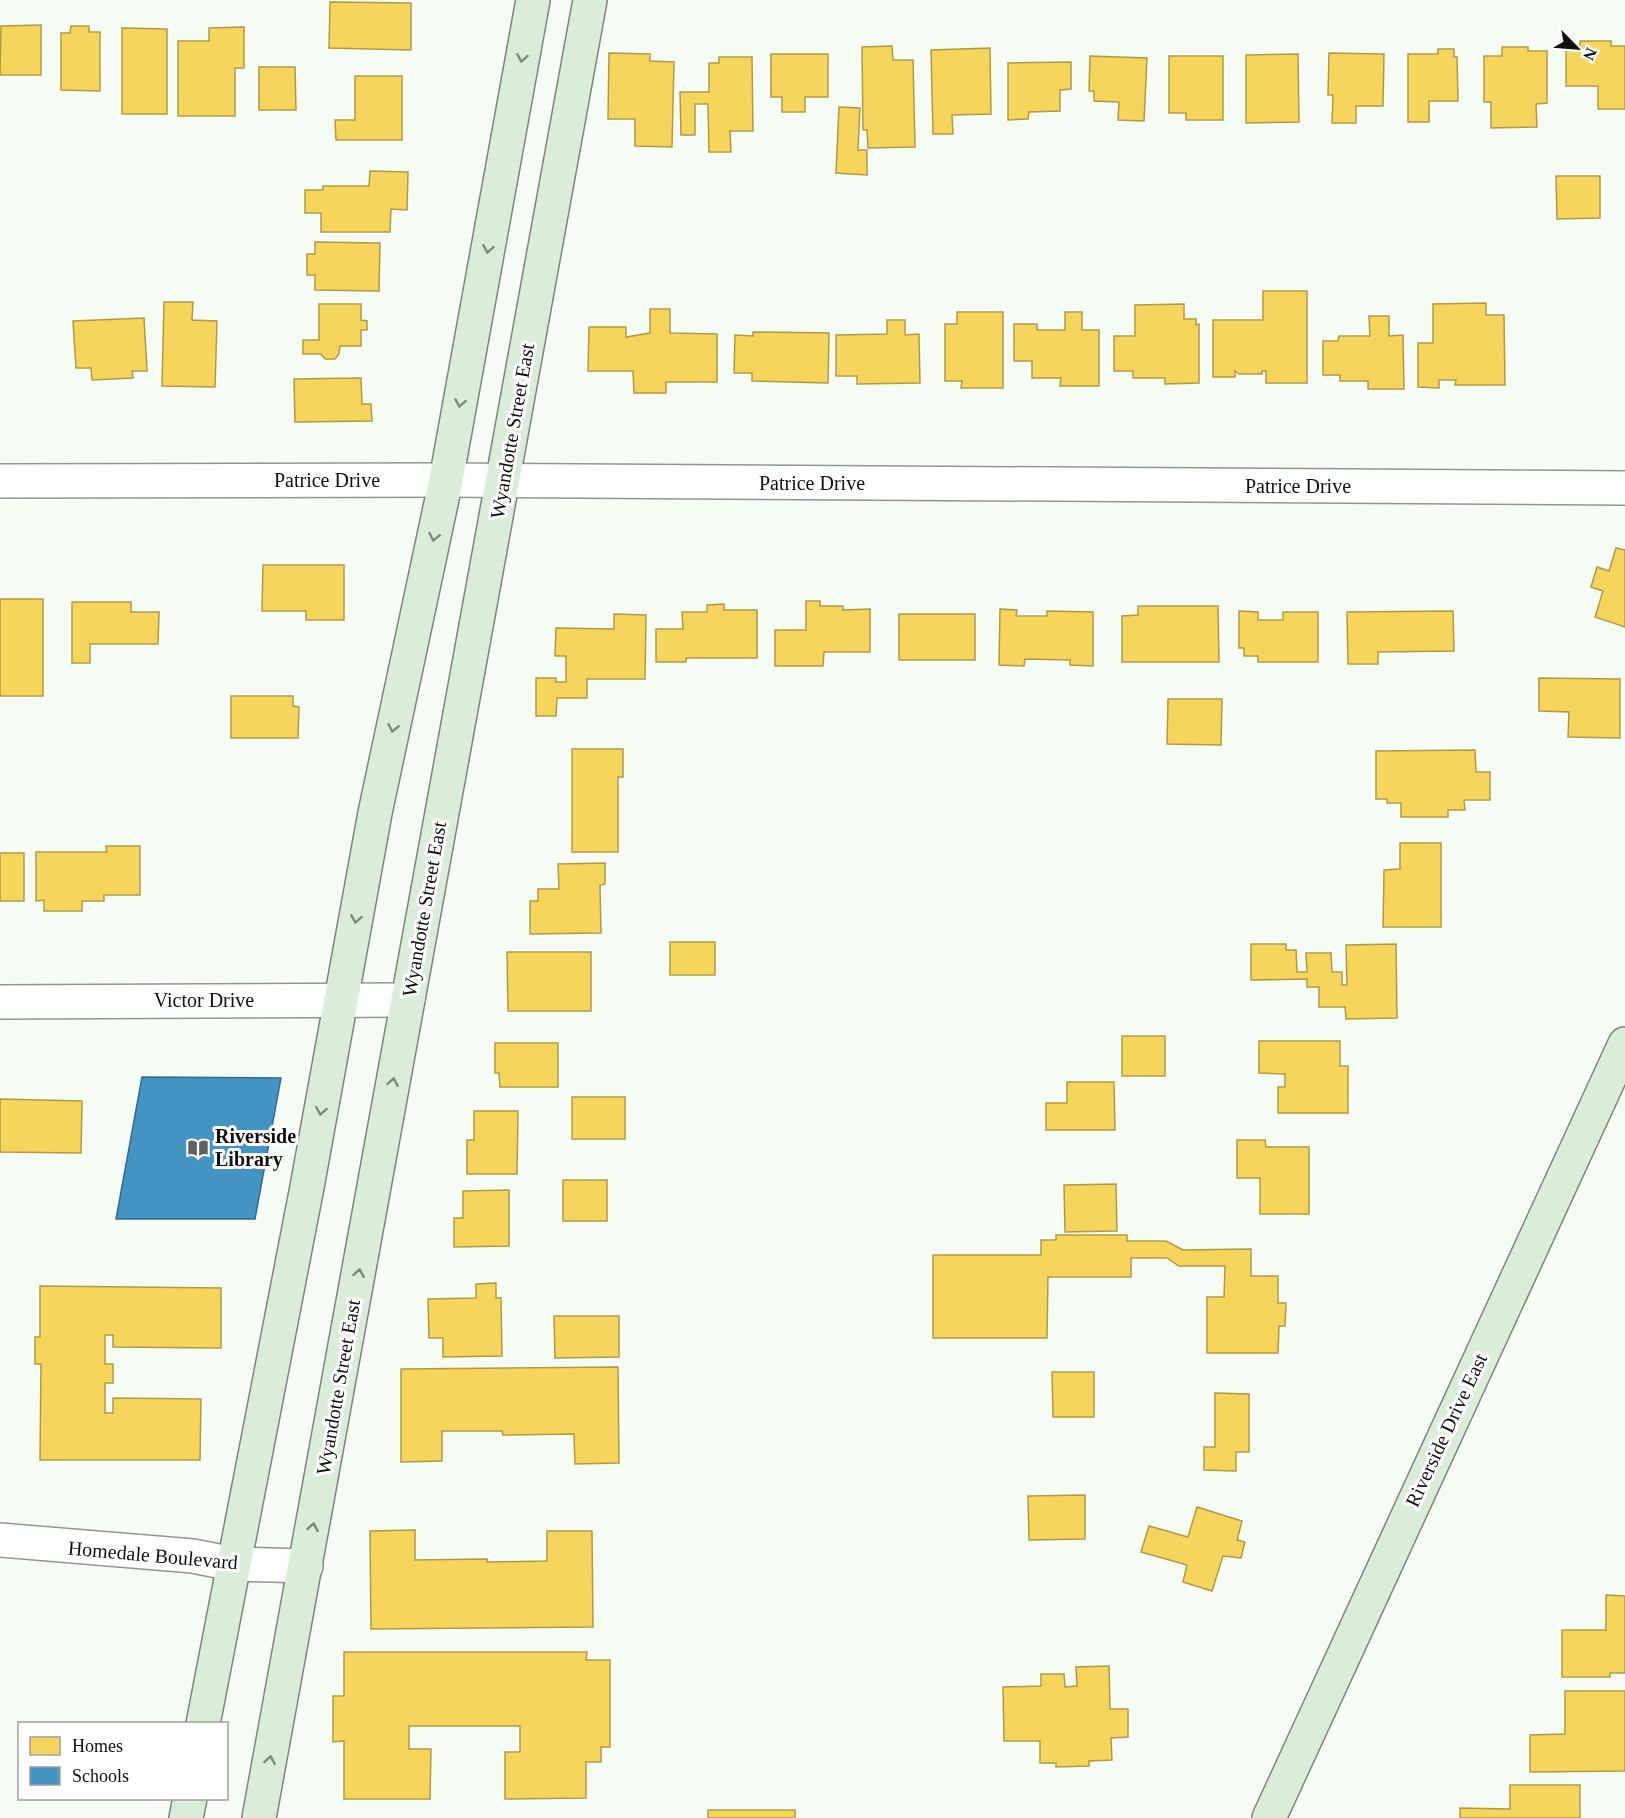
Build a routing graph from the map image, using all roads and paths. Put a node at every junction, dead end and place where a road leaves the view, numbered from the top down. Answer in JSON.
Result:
{"nodes":[{"id":1,"x":533,"y":0,"type":"edge"},
{"id":2,"x":590,"y":0,"type":"edge"},
{"id":3,"x":446,"y":480,"type":"junction"},
{"id":4,"x":0,"y":481,"type":"edge"},
{"id":5,"x":503,"y":481,"type":"junction"},
{"id":6,"x":1625,"y":488,"type":"edge"},
{"id":7,"x":342,"y":999,"type":"junction"},
{"id":8,"x":408,"y":1000,"type":"junction"},
{"id":9,"x":0,"y":1002,"type":"edge"},
{"id":10,"x":1625,"y":1044,"type":"edge"},
{"id":11,"x":0,"y":1540,"type":"edge"},
{"id":12,"x":233,"y":1564,"type":"junction"},
{"id":13,"x":306,"y":1566,"type":"junction"},
{"id":14,"x":203,"y":1722,"type":"edge"},
{"id":15,"x":190,"y":1800,"type":"edge"},
{"id":16,"x":186,"y":1818,"type":"edge"},
{"id":17,"x":259,"y":1818,"type":"edge"},
{"id":18,"x":1269,"y":1818,"type":"edge"}],
"edges":[{"from":1,"to":3,"type":"main road","one_way":true},
{"from":2,"to":5,"type":"main road","name":"Wyandotte Street East"},
{"from":3,"to":4,"type":"street","name":"Patrice Drive"},
{"from":3,"to":5,"type":"street","name":"Patrice Drive"},
{"from":3,"to":7,"type":"main road","one_way":true},
{"from":5,"to":6,"type":"street","name":"Patrice Drive"},
{"from":5,"to":8,"type":"main road","name":"Wyandotte Street East"},
{"from":7,"to":8,"type":"street","name":"Victor Drive"},
{"from":7,"to":9,"type":"street","name":"Victor Drive"},
{"from":7,"to":12,"type":"main road","one_way":true},
{"from":13,"to":8,"type":"main road","name":"Wyandotte Street East","one_way":true},
{"from":10,"to":18,"type":"main road","name":"Riverside Drive East"},
{"from":11,"to":12,"type":"street","name":"Homedale Boulevard"},
{"from":12,"to":13,"type":"street","name":"Homedale Boulevard"},
{"from":12,"to":14,"type":"main road"},
{"from":17,"to":13,"type":"main road","name":"Wyandotte Street East","one_way":true},
{"from":15,"to":16,"type":"main road"}]}
